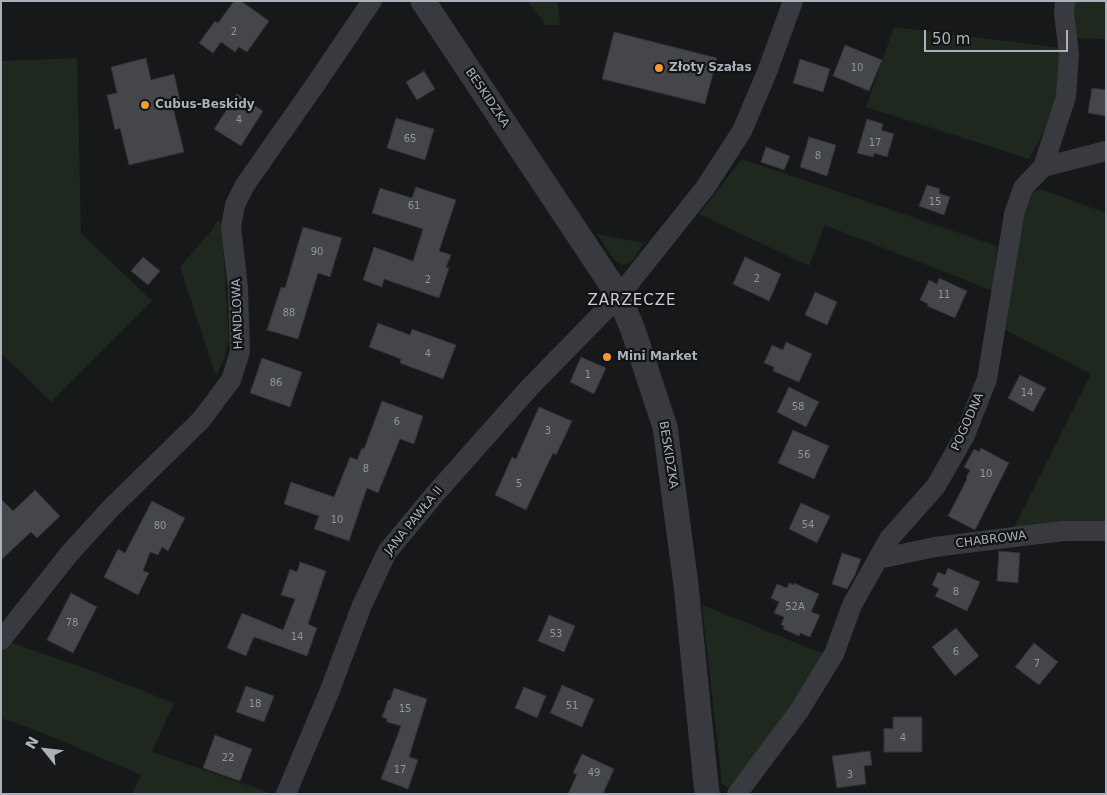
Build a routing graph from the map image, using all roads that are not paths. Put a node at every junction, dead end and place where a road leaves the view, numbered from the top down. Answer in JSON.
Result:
{"nodes":[{"id":1,"x":372,"y":1,"type":"edge"},
{"id":2,"x":423,"y":1,"type":"edge"},
{"id":3,"x":793,"y":1,"type":"edge"},
{"id":4,"x":1065,"y":1,"type":"edge"},
{"id":5,"x":1106,"y":151,"type":"edge"},
{"id":6,"x":1043,"y":166,"type":"junction"},
{"id":7,"x":618,"y":296,"type":"junction"},
{"id":8,"x":1106,"y":531,"type":"edge"},
{"id":9,"x":878,"y":559,"type":"junction"},
{"id":10,"x":1,"y":640,"type":"edge"},
{"id":11,"x":286,"y":794,"type":"edge"},
{"id":12,"x":707,"y":794,"type":"edge"},
{"id":13,"x":737,"y":794,"type":"edge"}],
"edges":[{"from":1,"to":10,"type":"street","name":"HANDLOWA"},
{"from":2,"to":7,"type":"street","name":"BESKIDZKA"},
{"from":3,"to":7,"type":"street","name":"JANA PAWŁA II"},
{"from":4,"to":6,"type":"street","name":"POGODNA"},
{"from":5,"to":6,"type":"street"},
{"from":6,"to":9,"type":"street","name":"POGODNA"},
{"from":7,"to":11,"type":"street","name":"JANA PAWŁA II"},
{"from":7,"to":12,"type":"street","name":"BESKIDZKA"},
{"from":8,"to":9,"type":"street","name":"CHABROWA"},
{"from":9,"to":13,"type":"street","name":"POGODNA"}]}
